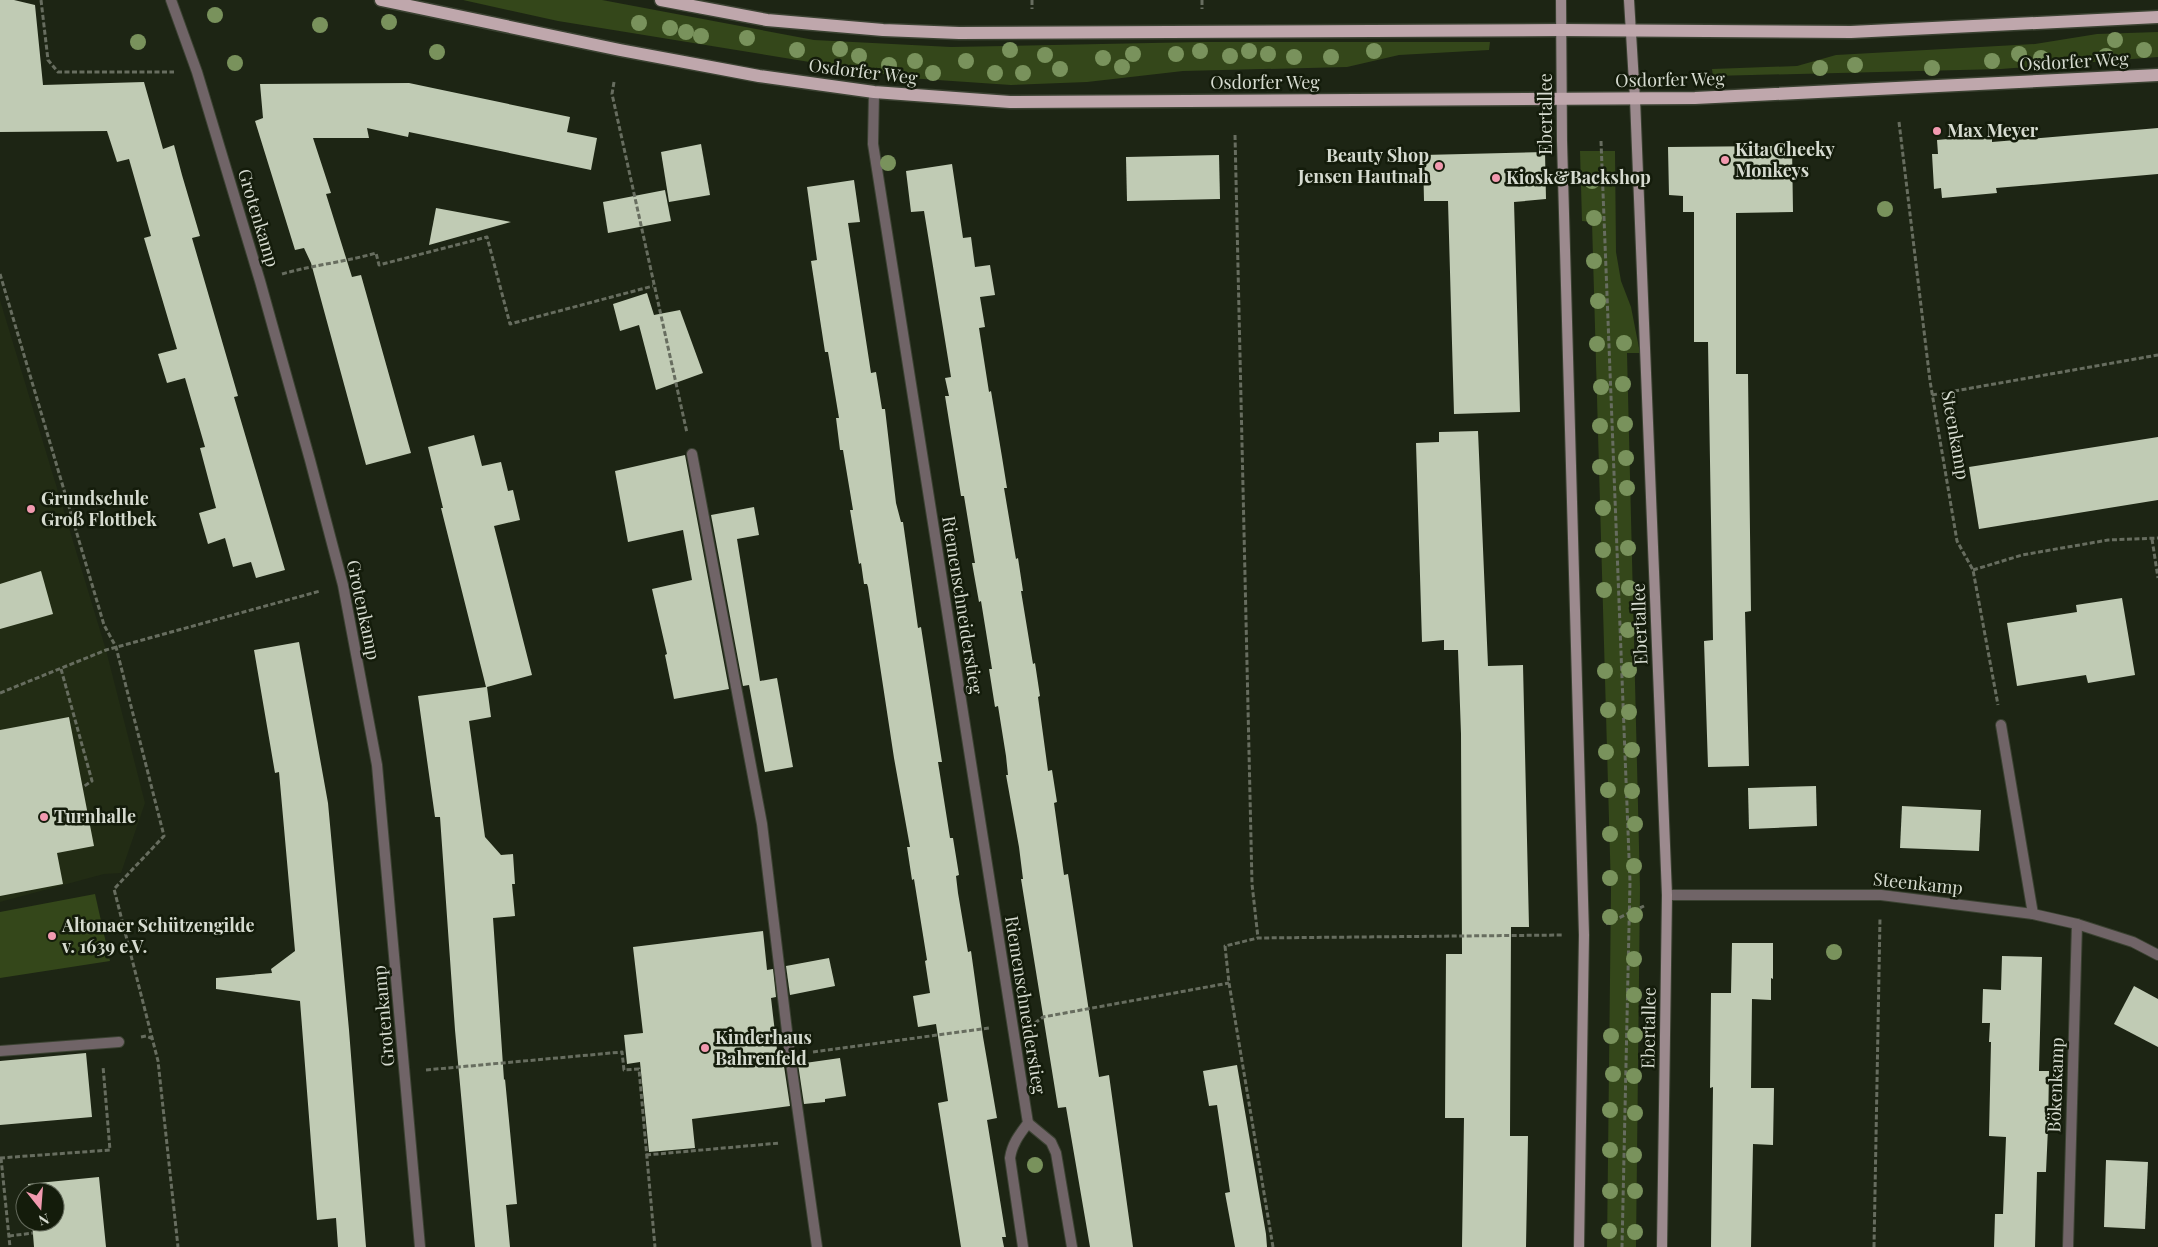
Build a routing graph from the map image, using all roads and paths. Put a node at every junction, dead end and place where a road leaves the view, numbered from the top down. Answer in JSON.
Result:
{"nodes":[{"id":1,"x":41,"y":0,"type":"edge"},
{"id":2,"x":171,"y":0,"type":"edge"},
{"id":3,"x":381,"y":0,"type":"edge"},
{"id":4,"x":662,"y":0,"type":"edge"},
{"id":5,"x":1561,"y":0,"type":"edge"},
{"id":6,"x":1629,"y":0,"type":"edge"},
{"id":7,"x":2158,"y":17,"type":"edge"},
{"id":8,"x":1561,"y":30,"type":"junction"},
{"id":9,"x":1631,"y":31,"type":"junction"},
{"id":10,"x":197,"y":72,"type":"junction"},
{"id":11,"x":2158,"y":75,"type":"edge"},
{"id":12,"x":614,"y":82,"type":"dead end"},
{"id":13,"x":874,"y":92,"type":"junction"},
{"id":14,"x":1562,"y":99,"type":"junction"},
{"id":15,"x":1635,"y":99,"type":"junction"},
{"id":16,"x":1899,"y":122,"type":"dead end"},
{"id":17,"x":1235,"y":135,"type":"dead end"},
{"id":18,"x":1602,"y":141,"type":"dead end"},
{"id":19,"x":0,"y":274,"type":"edge"},
{"id":20,"x":260,"y":281,"type":"junction"},
{"id":21,"x":654,"y":286,"type":"junction"},
{"id":22,"x":2158,"y":356,"type":"edge"},
{"id":23,"x":1932,"y":395,"type":"junction"},
{"id":24,"x":692,"y":454,"type":"joint"},
{"id":25,"x":2158,"y":538,"type":"edge"},
{"id":26,"x":2152,"y":539,"type":"junction"},
{"id":27,"x":1973,"y":570,"type":"junction"},
{"id":28,"x":2158,"y":578,"type":"edge"},
{"id":29,"x":343,"y":584,"type":"junction"},
{"id":30,"x":116,"y":647,"type":"junction"},
{"id":31,"x":61,"y":669,"type":"junction"},
{"id":32,"x":0,"y":693,"type":"edge"},
{"id":33,"x":2001,"y":725,"type":"joint"},
{"id":34,"x":82,"y":787,"type":"dead end"},
{"id":35,"x":1667,"y":895,"type":"junction"},
{"id":36,"x":1880,"y":895,"type":"junction"},
{"id":37,"x":1628,"y":913,"type":"junction"},
{"id":38,"x":2033,"y":914,"type":"junction"},
{"id":39,"x":2077,"y":924,"type":"junction"},
{"id":40,"x":1584,"y":935,"type":"junction"},
{"id":41,"x":1258,"y":938,"type":"junction"},
{"id":42,"x":2158,"y":955,"type":"edge"},
{"id":43,"x":1229,"y":983,"type":"junction"},
{"id":44,"x":1043,"y":1017,"type":"dead end"},
{"id":45,"x":988,"y":1027,"type":"dead end"},
{"id":46,"x":119,"y":1042,"type":"dead end"},
{"id":47,"x":102,"y":1044,"type":"junction"},
{"id":48,"x":0,"y":1051,"type":"edge"},
{"id":49,"x":790,"y":1056,"type":"junction"},
{"id":50,"x":406,"y":1071,"type":"junction"},
{"id":51,"x":1028,"y":1123,"type":"junction"},
{"id":52,"x":801,"y":1141,"type":"junction"},
{"id":53,"x":646,"y":1155,"type":"junction"},
{"id":54,"x":1,"y":1158,"type":"edge"},
{"id":55,"x":33,"y":1233,"type":"dead end"},
{"id":56,"x":9,"y":1236,"type":"junction"},
{"id":57,"x":10,"y":1247,"type":"edge"},
{"id":58,"x":178,"y":1247,"type":"edge"},
{"id":59,"x":420,"y":1247,"type":"edge"},
{"id":60,"x":655,"y":1247,"type":"edge"},
{"id":61,"x":817,"y":1247,"type":"edge"},
{"id":62,"x":1023,"y":1247,"type":"edge"},
{"id":63,"x":1072,"y":1247,"type":"edge"},
{"id":64,"x":1273,"y":1247,"type":"edge"},
{"id":65,"x":1579,"y":1247,"type":"edge"},
{"id":66,"x":1622,"y":1247,"type":"edge"},
{"id":67,"x":1662,"y":1247,"type":"edge"},
{"id":68,"x":1874,"y":1247,"type":"edge"},
{"id":69,"x":2068,"y":1247,"type":"edge"}],
"edges":[{"from":1,"to":10,"type":"path"},
{"from":2,"to":10,"type":"street","name":"Grotenkamp"},
{"from":3,"to":13,"type":"main road","name":"Osdorfer Weg"},
{"from":4,"to":8,"type":"main road"},
{"from":5,"to":8,"type":"main road","name":"Ebertallee"},
{"from":6,"to":9,"type":"main road","name":"Ebertallee"},
{"from":7,"to":9,"type":"main road"},
{"from":8,"to":9,"type":"main road"},
{"from":8,"to":14,"type":"main road","name":"Ebertallee"},
{"from":9,"to":15,"type":"main road","name":"Ebertallee"},
{"from":10,"to":20,"type":"street","name":"Grotenkamp"},
{"from":11,"to":15,"type":"main road","name":"Osdorfer Weg"},
{"from":12,"to":21,"type":"path"},
{"from":13,"to":14,"type":"main road","name":"Osdorfer Weg"},
{"from":13,"to":51,"type":"street","name":"Riemenschneiderstieg"},
{"from":14,"to":15,"type":"main road","name":"Osdorfer Weg"},
{"from":14,"to":40,"type":"main road","name":"Ebertallee"},
{"from":15,"to":35,"type":"main road","name":"Ebertallee"},
{"from":16,"to":23,"type":"path","name":"Steenkamp"},
{"from":17,"to":41,"type":"path"},
{"from":18,"to":37,"type":"path"},
{"from":19,"to":30,"type":"path"},
{"from":20,"to":21,"type":"path"},
{"from":20,"to":29,"type":"street","name":"Grotenkamp"},
{"from":21,"to":24,"type":"path"},
{"from":22,"to":23,"type":"path"},
{"from":23,"to":27,"type":"path","name":"Steenkamp"},
{"from":24,"to":49,"type":"street"},
{"from":25,"to":26,"type":"path"},
{"from":26,"to":27,"type":"path"},
{"from":26,"to":28,"type":"path"},
{"from":27,"to":33,"type":"path","name":"Steenkamp"},
{"from":29,"to":30,"type":"path"},
{"from":29,"to":50,"type":"street","name":"Grotenkamp"},
{"from":30,"to":31,"type":"path"},
{"from":30,"to":58,"type":"path"},
{"from":31,"to":32,"type":"path"},
{"from":31,"to":34,"type":"path"},
{"from":33,"to":38,"type":"street"},
{"from":35,"to":36,"type":"street","name":"Steenkamp"},
{"from":35,"to":37,"type":"path"},
{"from":35,"to":67,"type":"main road","name":"Ebertallee"},
{"from":36,"to":38,"type":"street","name":"Steenkamp"},
{"from":36,"to":68,"type":"path"},
{"from":37,"to":40,"type":"path"},
{"from":37,"to":66,"type":"path"},
{"from":38,"to":39,"type":"street","name":"Steenkamp"},
{"from":39,"to":42,"type":"street","name":"Steenkamp"},
{"from":39,"to":69,"type":"street","name":"Bökenkamp"},
{"from":40,"to":41,"type":"path"},
{"from":40,"to":65,"type":"main road","name":"Ebertallee"},
{"from":41,"to":43,"type":"path"},
{"from":43,"to":44,"type":"path"},
{"from":43,"to":64,"type":"path"},
{"from":45,"to":49,"type":"path"},
{"from":46,"to":47,"type":"street"},
{"from":47,"to":48,"type":"street"},
{"from":47,"to":54,"type":"path"},
{"from":49,"to":52,"type":"street"},
{"from":50,"to":53,"type":"path"},
{"from":50,"to":59,"type":"street","name":"Grotenkamp"},
{"from":51,"to":62,"type":"street"},
{"from":51,"to":63,"type":"street"},
{"from":52,"to":53,"type":"path"},
{"from":52,"to":61,"type":"street"},
{"from":53,"to":60,"type":"path"},
{"from":54,"to":56,"type":"path"},
{"from":55,"to":56,"type":"path"},
{"from":56,"to":57,"type":"path"}]}
